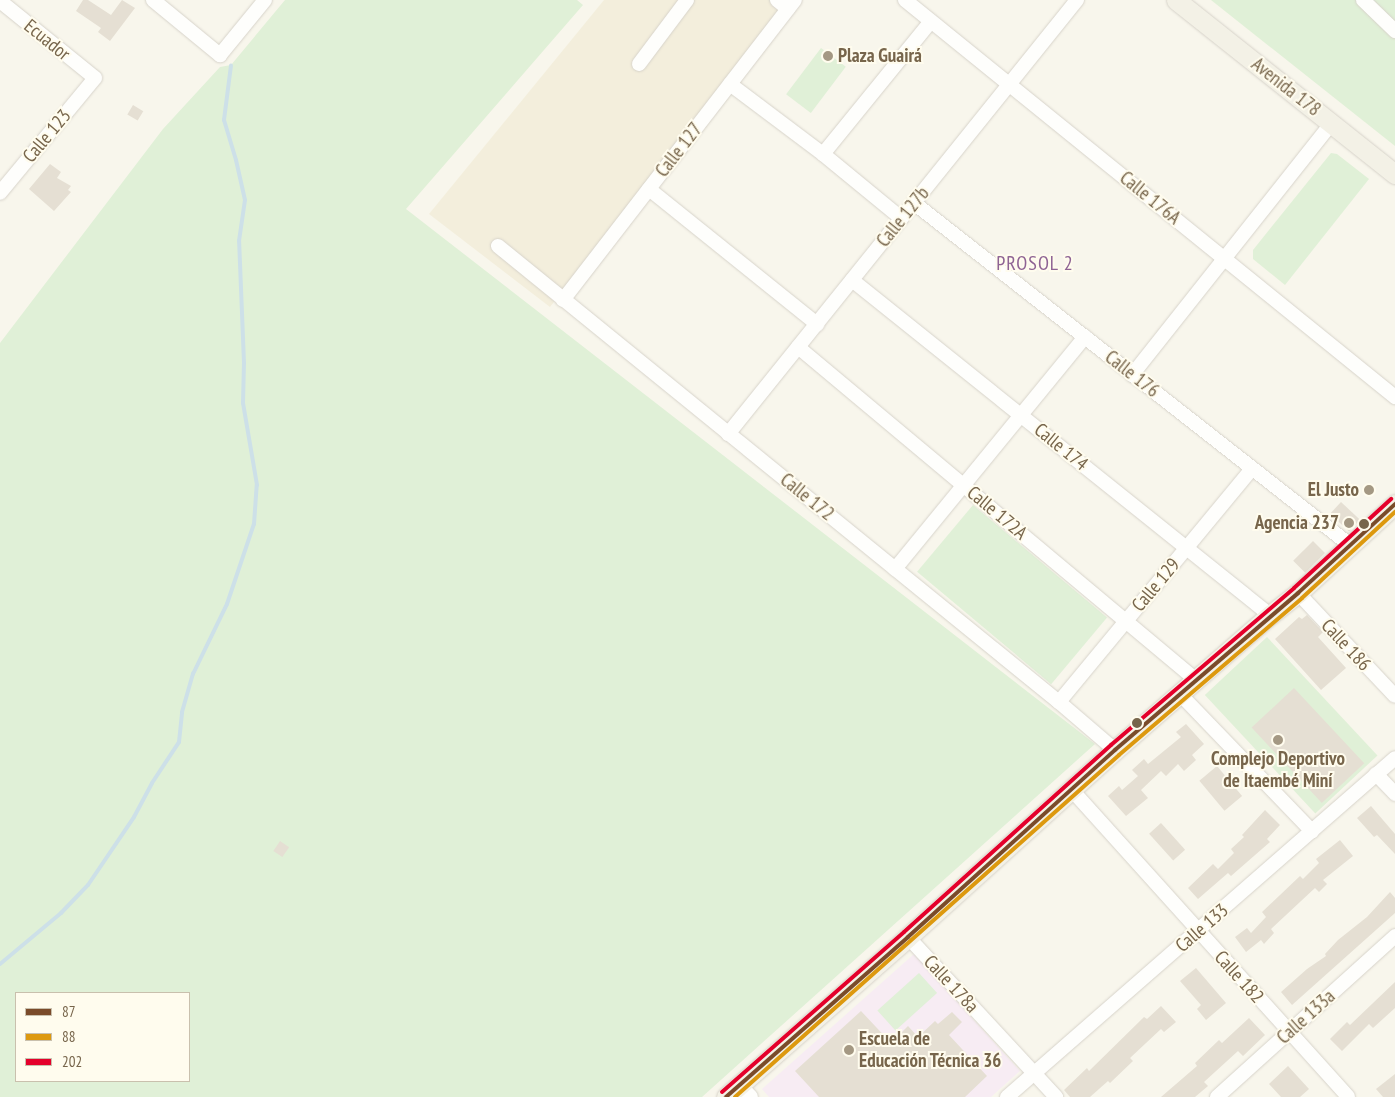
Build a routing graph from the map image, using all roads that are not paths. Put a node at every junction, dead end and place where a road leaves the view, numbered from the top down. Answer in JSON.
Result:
{"nodes":[{"id":1,"x":152,"y":0,"type":"edge"},
{"id":2,"x":265,"y":0,"type":"edge"},
{"id":3,"x":688,"y":0,"type":"edge"},
{"id":4,"x":776,"y":0,"type":"edge"},
{"id":5,"x":905,"y":0,"type":"edge"},
{"id":6,"x":1078,"y":0,"type":"edge"},
{"id":7,"x":1176,"y":0,"type":"edge"},
{"id":8,"x":1363,"y":0,"type":"edge"},
{"id":9,"x":0,"y":1,"type":"edge"},
{"id":10,"x":792,"y":4,"type":"edge"},
{"id":11,"x":931,"y":21,"type":"junction"},
{"id":12,"x":1395,"y":31,"type":"edge"},
{"id":13,"x":639,"y":64,"type":"dead end"},
{"id":14,"x":95,"y":78,"type":"joint"},
{"id":15,"x":730,"y":84,"type":"junction"},
{"id":16,"x":1010,"y":84,"type":"junction"},
{"id":17,"x":1332,"y":123,"type":"junction"},
{"id":18,"x":824,"y":154,"type":"junction"},
{"id":19,"x":1395,"y":174,"type":"edge"},
{"id":20,"x":649,"y":189,"type":"junction"},
{"id":21,"x":0,"y":193,"type":"edge"},
{"id":22,"x":914,"y":203,"type":"junction"},
{"id":23,"x":902,"y":218,"type":"junction"},
{"id":24,"x":498,"y":246,"type":"dead end"},
{"id":25,"x":1224,"y":258,"type":"junction"},
{"id":26,"x":852,"y":280,"type":"junction"},
{"id":27,"x":563,"y":300,"type":"junction"},
{"id":28,"x":816,"y":324,"type":"junction"},
{"id":29,"x":1085,"y":337,"type":"junction"},
{"id":30,"x":798,"y":347,"type":"junction"},
{"id":31,"x":1132,"y":375,"type":"junction"},
{"id":32,"x":1395,"y":397,"type":"edge"},
{"id":33,"x":1021,"y":416,"type":"junction"},
{"id":34,"x":728,"y":434,"type":"junction"},
{"id":35,"x":1252,"y":469,"type":"junction"},
{"id":36,"x":964,"y":486,"type":"junction"},
{"id":37,"x":1395,"y":504,"type":"edge"},
{"id":38,"x":1350,"y":545,"type":"junction"},
{"id":39,"x":1187,"y":548,"type":"junction"},
{"id":40,"x":895,"y":569,"type":"junction"},
{"id":41,"x":1298,"y":593,"type":"junction"},
{"id":42,"x":1270,"y":615,"type":"junction"},
{"id":43,"x":1126,"y":622,"type":"junction"},
{"id":44,"x":1195,"y":679,"type":"junction"},
{"id":45,"x":1179,"y":692,"type":"junction"},
{"id":46,"x":1395,"y":696,"type":"edge"},
{"id":47,"x":1059,"y":702,"type":"junction"},
{"id":48,"x":1114,"y":750,"type":"junction"},
{"id":49,"x":1395,"y":758,"type":"edge"},
{"id":50,"x":1376,"y":774,"type":"junction"},
{"id":51,"x":1071,"y":788,"type":"junction"},
{"id":52,"x":1395,"y":794,"type":"edge"},
{"id":53,"x":1312,"y":831,"type":"junction"},
{"id":54,"x":1198,"y":932,"type":"junction"},
{"id":55,"x":1395,"y":936,"type":"edge"},
{"id":56,"x":908,"y":937,"type":"junction"},
{"id":57,"x":1289,"y":1032,"type":"junction"},
{"id":58,"x":1034,"y":1073,"type":"junction"},
{"id":59,"x":739,"y":1093,"type":"edge"},
{"id":60,"x":1007,"y":1097,"type":"edge"},
{"id":61,"x":1056,"y":1097,"type":"edge"},
{"id":62,"x":1217,"y":1097,"type":"edge"},
{"id":63,"x":1348,"y":1097,"type":"edge"}],
"edges":[{"from":1,"to":2,"type":"street"},
{"from":3,"to":13,"type":"street"},
{"from":4,"to":10,"type":"street"},
{"from":5,"to":11,"type":"street","name":"Calle 176A"},
{"from":6,"to":16,"type":"street","name":"Calle 127b"},
{"from":7,"to":17,"type":"main road","name":"Avenida 178"},
{"from":8,"to":12,"type":"street"},
{"from":9,"to":14,"type":"street","name":"Ecuador"},
{"from":10,"to":15,"type":"street","name":"Calle 127"},
{"from":11,"to":16,"type":"street","name":"Calle 176A"},
{"from":11,"to":18,"type":"street"},
{"from":14,"to":21,"type":"street","name":"Calle 123"},
{"from":15,"to":18,"type":"street"},
{"from":15,"to":20,"type":"street","name":"Calle 127"},
{"from":16,"to":22,"type":"street","name":"Calle 127b"},
{"from":16,"to":25,"type":"street","name":"Calle 176A"},
{"from":17,"to":19,"type":"main road","name":"Avenida 178"},
{"from":17,"to":25,"type":"street"},
{"from":18,"to":23,"type":"street"},
{"from":20,"to":27,"type":"street","name":"Calle 127"},
{"from":20,"to":28,"type":"street"},
{"from":22,"to":23,"type":"street","name":"Calle 127b"},
{"from":22,"to":29,"type":"street","name":"Calle 176"},
{"from":23,"to":26,"type":"street","name":"Calle 127b"},
{"from":24,"to":27,"type":"street","name":"Calle 172"},
{"from":25,"to":31,"type":"street"},
{"from":25,"to":32,"type":"street","name":"Calle 176A"},
{"from":26,"to":28,"type":"street","name":"Calle 127b"},
{"from":26,"to":33,"type":"street","name":"Calle 174"},
{"from":27,"to":34,"type":"street","name":"Calle 172"},
{"from":28,"to":30,"type":"street","name":"Calle 127b"},
{"from":29,"to":31,"type":"street","name":"Calle 176"},
{"from":29,"to":33,"type":"street"},
{"from":30,"to":34,"type":"street","name":"Calle 127b"},
{"from":30,"to":36,"type":"street","name":"Calle 172A"},
{"from":31,"to":35,"type":"street","name":"Calle 176"},
{"from":33,"to":36,"type":"street"},
{"from":33,"to":39,"type":"street","name":"Calle 174"},
{"from":34,"to":40,"type":"street","name":"Calle 172"},
{"from":35,"to":38,"type":"street","name":"Calle 176"},
{"from":35,"to":39,"type":"street","name":"Calle 129"},
{"from":36,"to":40,"type":"street"},
{"from":36,"to":43,"type":"street","name":"Calle 172A"},
{"from":37,"to":38,"type":"main road"},
{"from":38,"to":41,"type":"main road"},
{"from":39,"to":42,"type":"street","name":"Calle 174"},
{"from":39,"to":43,"type":"street","name":"Calle 129"},
{"from":40,"to":47,"type":"street","name":"Calle 172"},
{"from":41,"to":42,"type":"main road"},
{"from":41,"to":46,"type":"street","name":"Calle 186"},
{"from":42,"to":44,"type":"main road"},
{"from":43,"to":44,"type":"street","name":"Calle 172A"},
{"from":43,"to":47,"type":"street","name":"Calle 129"},
{"from":44,"to":45,"type":"main road"},
{"from":45,"to":48,"type":"main road"},
{"from":45,"to":53,"type":"street"},
{"from":47,"to":48,"type":"street","name":"Calle 172"},
{"from":48,"to":51,"type":"main road"},
{"from":49,"to":50,"type":"street","name":"Calle 133"},
{"from":50,"to":52,"type":"street"},
{"from":50,"to":53,"type":"street","name":"Calle 133"},
{"from":51,"to":54,"type":"street","name":"Calle 182"},
{"from":51,"to":56,"type":"main road"},
{"from":53,"to":54,"type":"street","name":"Calle 133"},
{"from":54,"to":57,"type":"street","name":"Calle 182"},
{"from":54,"to":58,"type":"street","name":"Calle 133"},
{"from":55,"to":57,"type":"street","name":"Calle 133a"},
{"from":56,"to":58,"type":"street","name":"Calle 178a"},
{"from":56,"to":59,"type":"main road"},
{"from":57,"to":62,"type":"street","name":"Calle 133a"},
{"from":57,"to":63,"type":"street","name":"Calle 182"},
{"from":58,"to":60,"type":"street","name":"Calle 133"},
{"from":58,"to":61,"type":"street","name":"Calle 178a"}]}
